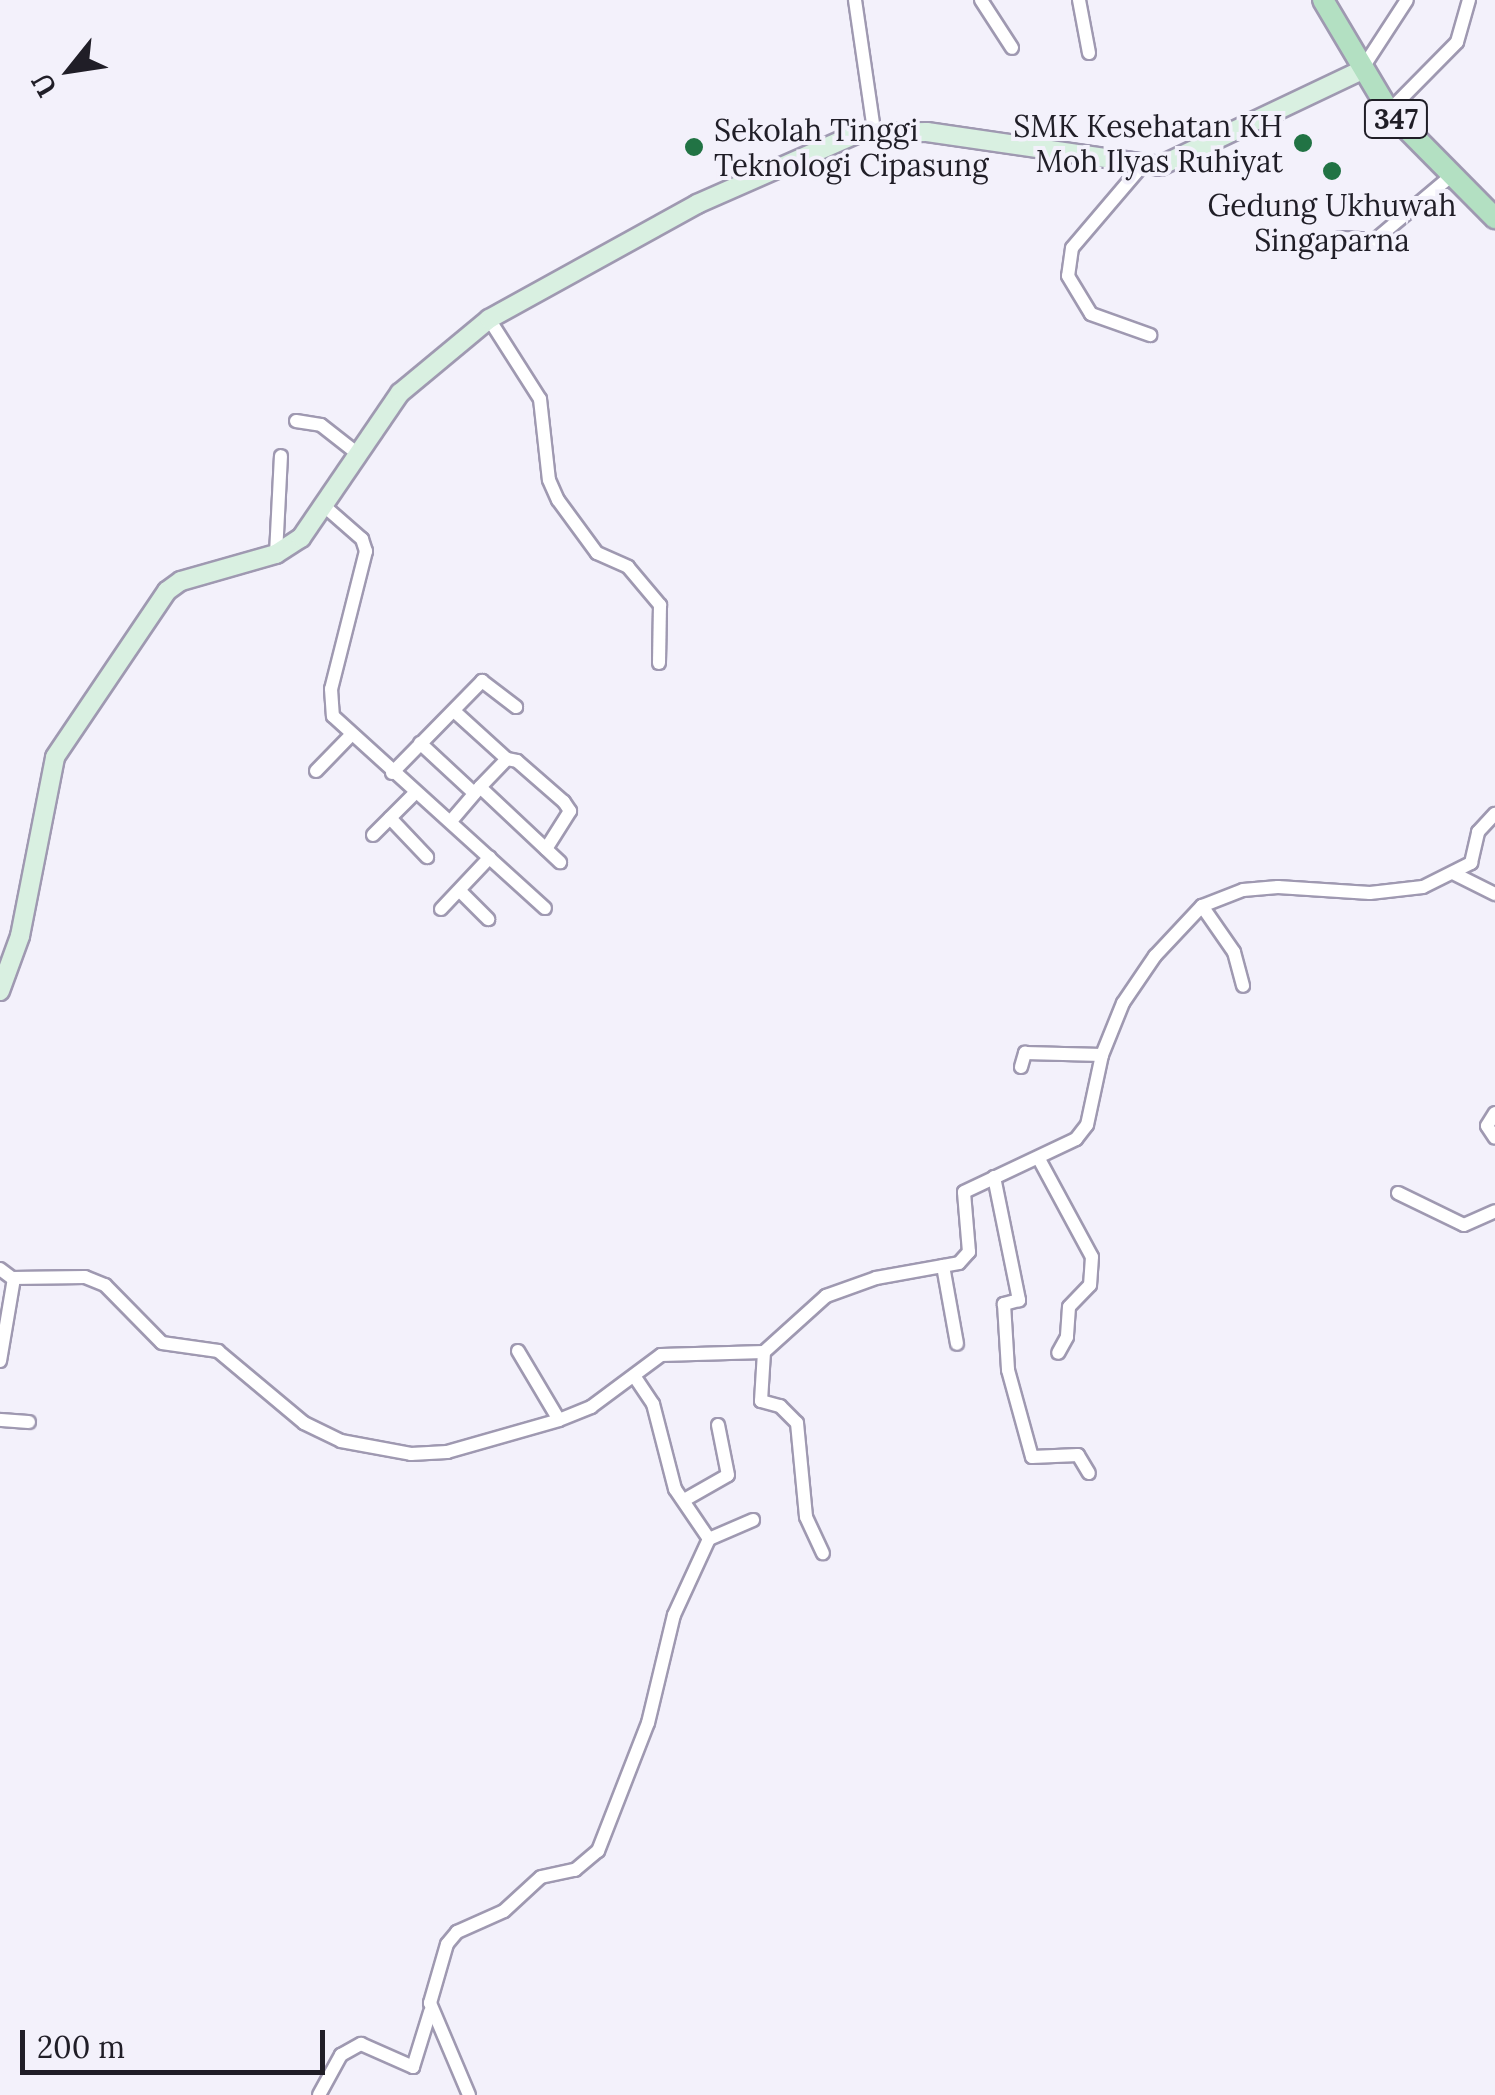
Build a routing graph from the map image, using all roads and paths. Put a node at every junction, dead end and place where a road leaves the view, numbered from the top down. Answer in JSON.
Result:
{"nodes":[{"id":1,"x":981,"y":0,"type":"edge"},
{"id":2,"x":1079,"y":0,"type":"edge"},
{"id":3,"x":1323,"y":0,"type":"edge"},
{"id":4,"x":1407,"y":0,"type":"edge"},
{"id":5,"x":1470,"y":0,"type":"edge"},
{"id":6,"x":851,"y":1,"type":"edge"},
{"id":7,"x":1012,"y":48,"type":"dead end"},
{"id":8,"x":1089,"y":53,"type":"dead end"},
{"id":9,"x":1360,"y":71,"type":"junction"},
{"id":10,"x":1390,"y":112,"type":"junction"},
{"id":11,"x":874,"y":130,"type":"junction"},
{"id":12,"x":1141,"y":167,"type":"junction"},
{"id":13,"x":1451,"y":176,"type":"junction"},
{"id":14,"x":1495,"y":218,"type":"edge"},
{"id":15,"x":1340,"y":238,"type":"dead end"},
{"id":16,"x":489,"y":318,"type":"junction"},
{"id":17,"x":1150,"y":336,"type":"dead end"},
{"id":18,"x":296,"y":421,"type":"dead end"},
{"id":19,"x":358,"y":454,"type":"junction"},
{"id":20,"x":281,"y":456,"type":"dead end"},
{"id":21,"x":323,"y":504,"type":"junction"},
{"id":22,"x":276,"y":554,"type":"junction"},
{"id":23,"x":659,"y":663,"type":"dead end"},
{"id":24,"x":516,"y":707,"type":"dead end"},
{"id":25,"x":454,"y":711,"type":"junction"},
{"id":26,"x":350,"y":736,"type":"junction"},
{"id":27,"x":420,"y":743,"type":"junction"},
{"id":28,"x":507,"y":759,"type":"junction"},
{"id":29,"x":316,"y":771,"type":"dead end"},
{"id":30,"x":392,"y":774,"type":"junction"},
{"id":31,"x":477,"y":790,"type":"junction"},
{"id":32,"x":414,"y":794,"type":"junction"},
{"id":33,"x":1495,"y":814,"type":"edge"},
{"id":34,"x":390,"y":818,"type":"junction"},
{"id":35,"x":452,"y":821,"type":"junction"},
{"id":36,"x":373,"y":835,"type":"dead end"},
{"id":37,"x":546,"y":849,"type":"junction"},
{"id":38,"x":427,"y":856,"type":"dead end"},
{"id":39,"x":490,"y":857,"type":"junction"},
{"id":40,"x":560,"y":862,"type":"dead end"},
{"id":41,"x":1455,"y":874,"type":"junction"},
{"id":42,"x":460,"y":890,"type":"junction"},
{"id":43,"x":1495,"y":894,"type":"edge"},
{"id":44,"x":1202,"y":906,"type":"junction"},
{"id":45,"x":442,"y":908,"type":"dead end"},
{"id":46,"x":544,"y":908,"type":"dead end"},
{"id":47,"x":488,"y":919,"type":"dead end"},
{"id":48,"x":1243,"y":986,"type":"dead end"},
{"id":49,"x":0,"y":991,"type":"edge"},
{"id":50,"x":1102,"y":1055,"type":"junction"},
{"id":51,"x":1021,"y":1067,"type":"dead end"},
{"id":52,"x":1495,"y":1113,"type":"edge"},
{"id":53,"x":1495,"y":1138,"type":"edge"},
{"id":54,"x":1038,"y":1158,"type":"junction"},
{"id":55,"x":994,"y":1176,"type":"junction"},
{"id":56,"x":1398,"y":1193,"type":"dead end"},
{"id":57,"x":1495,"y":1212,"type":"edge"},
{"id":58,"x":943,"y":1266,"type":"junction"},
{"id":59,"x":0,"y":1269,"type":"edge"},
{"id":60,"x":14,"y":1278,"type":"junction"},
{"id":61,"x":957,"y":1344,"type":"dead end"},
{"id":62,"x":518,"y":1351,"type":"dead end"},
{"id":63,"x":764,"y":1352,"type":"junction"},
{"id":64,"x":1058,"y":1353,"type":"dead end"},
{"id":65,"x":0,"y":1361,"type":"edge"},
{"id":66,"x":635,"y":1377,"type":"junction"},
{"id":67,"x":0,"y":1420,"type":"edge"},
{"id":68,"x":559,"y":1420,"type":"junction"},
{"id":69,"x":29,"y":1422,"type":"dead end"},
{"id":70,"x":718,"y":1425,"type":"dead end"},
{"id":71,"x":1089,"y":1473,"type":"dead end"},
{"id":72,"x":686,"y":1499,"type":"junction"},
{"id":73,"x":753,"y":1520,"type":"dead end"},
{"id":74,"x":709,"y":1539,"type":"junction"},
{"id":75,"x":823,"y":1553,"type":"dead end"},
{"id":76,"x":430,"y":2003,"type":"junction"},
{"id":77,"x":319,"y":2095,"type":"edge"},
{"id":78,"x":469,"y":2095,"type":"edge"}],
"edges":[{"from":1,"to":7,"type":"street"},
{"from":2,"to":8,"type":"street"},
{"from":3,"to":9,"type":"main road","number":"347"},
{"from":4,"to":9,"type":"street"},
{"from":5,"to":10,"type":"street"},
{"from":6,"to":11,"type":"street"},
{"from":9,"to":10,"type":"main road","number":"347"},
{"from":9,"to":12,"type":"main road"},
{"from":10,"to":13,"type":"main road","number":"347"},
{"from":11,"to":12,"type":"main road"},
{"from":11,"to":16,"type":"main road"},
{"from":12,"to":17,"type":"street"},
{"from":13,"to":14,"type":"main road","number":"347"},
{"from":13,"to":15,"type":"street"},
{"from":16,"to":19,"type":"main road"},
{"from":16,"to":23,"type":"street"},
{"from":18,"to":19,"type":"street"},
{"from":19,"to":21,"type":"main road"},
{"from":20,"to":22,"type":"street"},
{"from":21,"to":22,"type":"main road"},
{"from":21,"to":26,"type":"street"},
{"from":22,"to":49,"type":"main road"},
{"from":24,"to":25,"type":"street"},
{"from":25,"to":27,"type":"street"},
{"from":25,"to":28,"type":"street"},
{"from":26,"to":29,"type":"street"},
{"from":26,"to":30,"type":"street"},
{"from":27,"to":30,"type":"street"},
{"from":27,"to":31,"type":"street"},
{"from":28,"to":31,"type":"street"},
{"from":28,"to":37,"type":"street"},
{"from":30,"to":32,"type":"street"},
{"from":31,"to":35,"type":"street"},
{"from":31,"to":37,"type":"street"},
{"from":32,"to":34,"type":"street"},
{"from":32,"to":35,"type":"street"},
{"from":33,"to":41,"type":"street"},
{"from":34,"to":36,"type":"street"},
{"from":34,"to":38,"type":"street"},
{"from":35,"to":39,"type":"street"},
{"from":37,"to":40,"type":"street"},
{"from":39,"to":42,"type":"street"},
{"from":39,"to":46,"type":"street"},
{"from":41,"to":43,"type":"street"},
{"from":41,"to":44,"type":"street"},
{"from":42,"to":45,"type":"street"},
{"from":42,"to":47,"type":"street"},
{"from":44,"to":48,"type":"street"},
{"from":44,"to":50,"type":"street"},
{"from":50,"to":51,"type":"street"},
{"from":50,"to":54,"type":"street"},
{"from":52,"to":53,"type":"street"},
{"from":54,"to":55,"type":"street"},
{"from":54,"to":64,"type":"street"},
{"from":55,"to":58,"type":"street"},
{"from":55,"to":71,"type":"street"},
{"from":56,"to":57,"type":"street"},
{"from":58,"to":61,"type":"street"},
{"from":58,"to":63,"type":"street"},
{"from":59,"to":60,"type":"street"},
{"from":60,"to":65,"type":"street"},
{"from":60,"to":68,"type":"street"},
{"from":62,"to":68,"type":"street"},
{"from":63,"to":66,"type":"street"},
{"from":63,"to":75,"type":"street"},
{"from":66,"to":68,"type":"street"},
{"from":66,"to":72,"type":"street"},
{"from":67,"to":69,"type":"street"},
{"from":70,"to":72,"type":"street"},
{"from":72,"to":74,"type":"street"},
{"from":73,"to":74,"type":"street"},
{"from":74,"to":76,"type":"street"},
{"from":76,"to":77,"type":"street"},
{"from":76,"to":78,"type":"street"}]}
